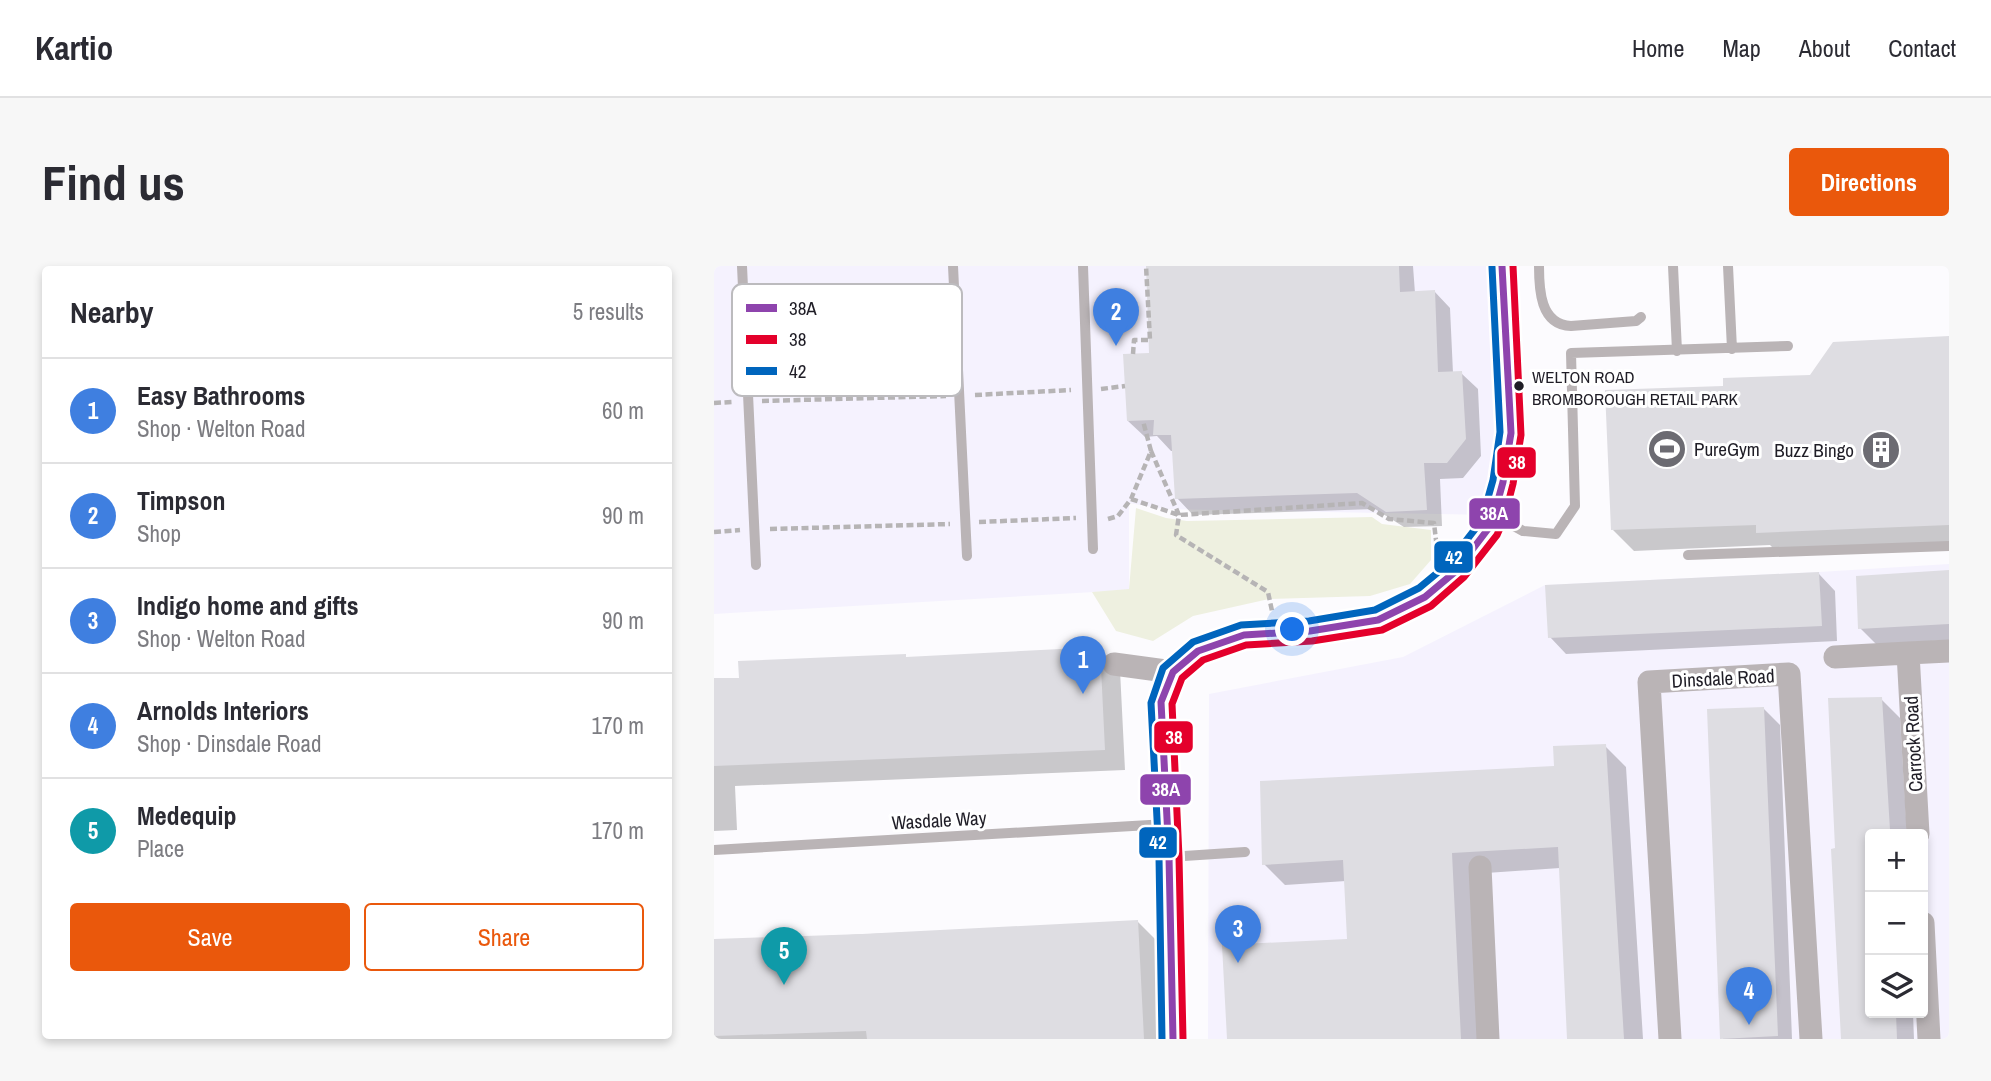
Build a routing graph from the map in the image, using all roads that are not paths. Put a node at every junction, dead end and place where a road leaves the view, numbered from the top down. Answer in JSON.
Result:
{"nodes":[{"id":1,"x":742,"y":266,"type":"edge"},
{"id":2,"x":953,"y":266,"type":"edge"},
{"id":3,"x":1083,"y":266,"type":"edge"},
{"id":4,"x":1502,"y":266,"type":"edge"},
{"id":5,"x":1539,"y":266,"type":"edge"},
{"id":6,"x":1673,"y":266,"type":"edge"},
{"id":7,"x":1728,"y":266,"type":"edge"},
{"id":8,"x":743,"y":284,"type":"edge"},
{"id":9,"x":954,"y":284,"type":"edge"},
{"id":10,"x":1641,"y":317,"type":"dead end"},
{"id":11,"x":1788,"y":346,"type":"dead end"},
{"id":12,"x":1732,"y":349,"type":"junction"},
{"id":13,"x":1677,"y":351,"type":"junction"},
{"id":14,"x":749,"y":396,"type":"edge"},
{"id":15,"x":959,"y":396,"type":"edge"},
{"id":16,"x":1494,"y":515,"type":"junction"},
{"id":17,"x":1949,"y":546,"type":"edge"},
{"id":18,"x":1093,"y":549,"type":"dead end"},
{"id":19,"x":1688,"y":555,"type":"dead end"},
{"id":20,"x":967,"y":556,"type":"dead end"},
{"id":21,"x":756,"y":565,"type":"dead end"},
{"id":22,"x":1949,"y":651,"type":"edge"},
{"id":23,"x":1908,"y":653,"type":"junction"},
{"id":24,"x":1835,"y":657,"type":"dead end"},
{"id":25,"x":1114,"y":664,"type":"dead end"},
{"id":26,"x":1173,"y":672,"type":"junction"},
{"id":27,"x":1167,"y":824,"type":"junction"},
{"id":28,"x":1918,"y":829,"type":"edge"},
{"id":29,"x":714,"y":850,"type":"edge"},
{"id":30,"x":1245,"y":852,"type":"dead end"},
{"id":31,"x":1169,"y":858,"type":"junction"},
{"id":32,"x":1480,"y":867,"type":"dead end"},
{"id":33,"x":1925,"y":955,"type":"edge"},
{"id":34,"x":1174,"y":1039,"type":"edge"},
{"id":35,"x":1488,"y":1039,"type":"edge"},
{"id":36,"x":1670,"y":1039,"type":"edge"},
{"id":37,"x":1811,"y":1039,"type":"edge"},
{"id":38,"x":1929,"y":1039,"type":"edge"}],
"edges":[{"from":1,"to":8,"type":"lane"},
{"from":2,"to":9,"type":"lane"},
{"from":3,"to":18,"type":"lane"},
{"from":4,"to":16,"type":"street"},
{"from":5,"to":10,"type":"lane"},
{"from":6,"to":13,"type":"lane"},
{"from":7,"to":12,"type":"lane"},
{"from":11,"to":12,"type":"lane"},
{"from":12,"to":13,"type":"lane"},
{"from":13,"to":16,"type":"lane"},
{"from":14,"to":21,"type":"lane"},
{"from":15,"to":20,"type":"lane"},
{"from":16,"to":26,"type":"street"},
{"from":17,"to":19,"type":"lane"},
{"from":22,"to":23,"type":"street"},
{"from":23,"to":24,"type":"street"},
{"from":23,"to":28,"type":"street","name":"Carrock Road"},
{"from":25,"to":26,"type":"street"},
{"from":26,"to":27,"type":"street"},
{"from":27,"to":29,"type":"lane","name":"Wasdale Way"},
{"from":27,"to":31,"type":"street"},
{"from":30,"to":31,"type":"lane"},
{"from":31,"to":34,"type":"street"},
{"from":32,"to":35,"type":"street"},
{"from":33,"to":38,"type":"street"},
{"from":36,"to":37,"type":"street","name":"Dinsdale Road"}]}
